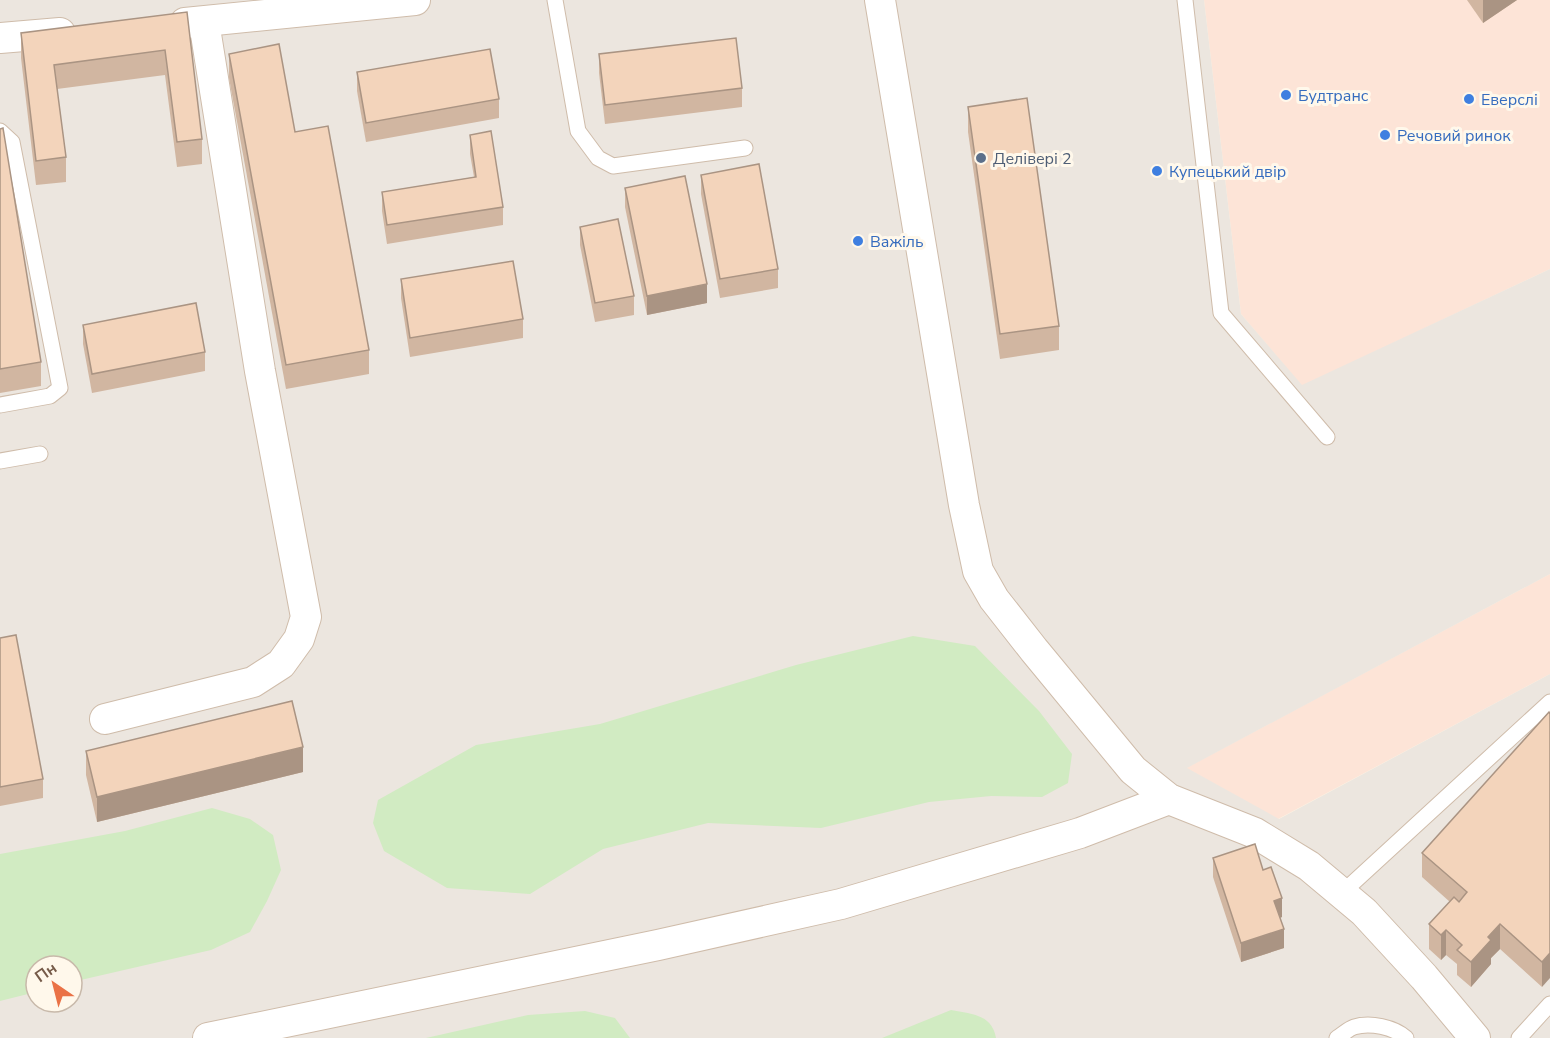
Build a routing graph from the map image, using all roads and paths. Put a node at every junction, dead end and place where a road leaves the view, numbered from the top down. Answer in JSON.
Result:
{"nodes":[{"id":1,"x":415,"y":0,"type":"edge"},
{"id":2,"x":555,"y":0,"type":"edge"},
{"id":3,"x":880,"y":0,"type":"edge"},
{"id":4,"x":1185,"y":0,"type":"edge"},
{"id":5,"x":204,"y":22,"type":"junction"},
{"id":6,"x":159,"y":25,"type":"edge"},
{"id":7,"x":91,"y":31,"type":"edge"},
{"id":8,"x":0,"y":38,"type":"edge"},
{"id":9,"x":0,"y":131,"type":"edge"},
{"id":10,"x":745,"y":148,"type":"dead end"},
{"id":11,"x":0,"y":405,"type":"edge"},
{"id":12,"x":1327,"y":437,"type":"dead end"},
{"id":13,"x":40,"y":454,"type":"dead end"},
{"id":14,"x":0,"y":461,"type":"edge"},
{"id":15,"x":1550,"y":702,"type":"edge"},
{"id":16,"x":105,"y":719,"type":"dead end"},
{"id":17,"x":1169,"y":799,"type":"junction"},
{"id":18,"x":1342,"y":893,"type":"junction"},
{"id":19,"x":1550,"y":1004,"type":"edge"},
{"id":20,"x":208,"y":1038,"type":"edge"},
{"id":21,"x":1337,"y":1038,"type":"edge"},
{"id":22,"x":1406,"y":1038,"type":"edge"},
{"id":23,"x":1475,"y":1038,"type":"edge"},
{"id":24,"x":1519,"y":1038,"type":"edge"}],
"edges":[{"from":1,"to":5,"type":"street"},
{"from":2,"to":10,"type":"lane"},
{"from":3,"to":17,"type":"street"},
{"from":4,"to":12,"type":"lane"},
{"from":5,"to":6,"type":"street"},
{"from":5,"to":16,"type":"street"},
{"from":7,"to":8,"type":"street"},
{"from":9,"to":11,"type":"lane"},
{"from":13,"to":14,"type":"lane"},
{"from":15,"to":18,"type":"lane"},
{"from":17,"to":18,"type":"street"},
{"from":17,"to":20,"type":"street"},
{"from":18,"to":23,"type":"street"},
{"from":19,"to":24,"type":"lane"},
{"from":21,"to":22,"type":"lane"}]}
